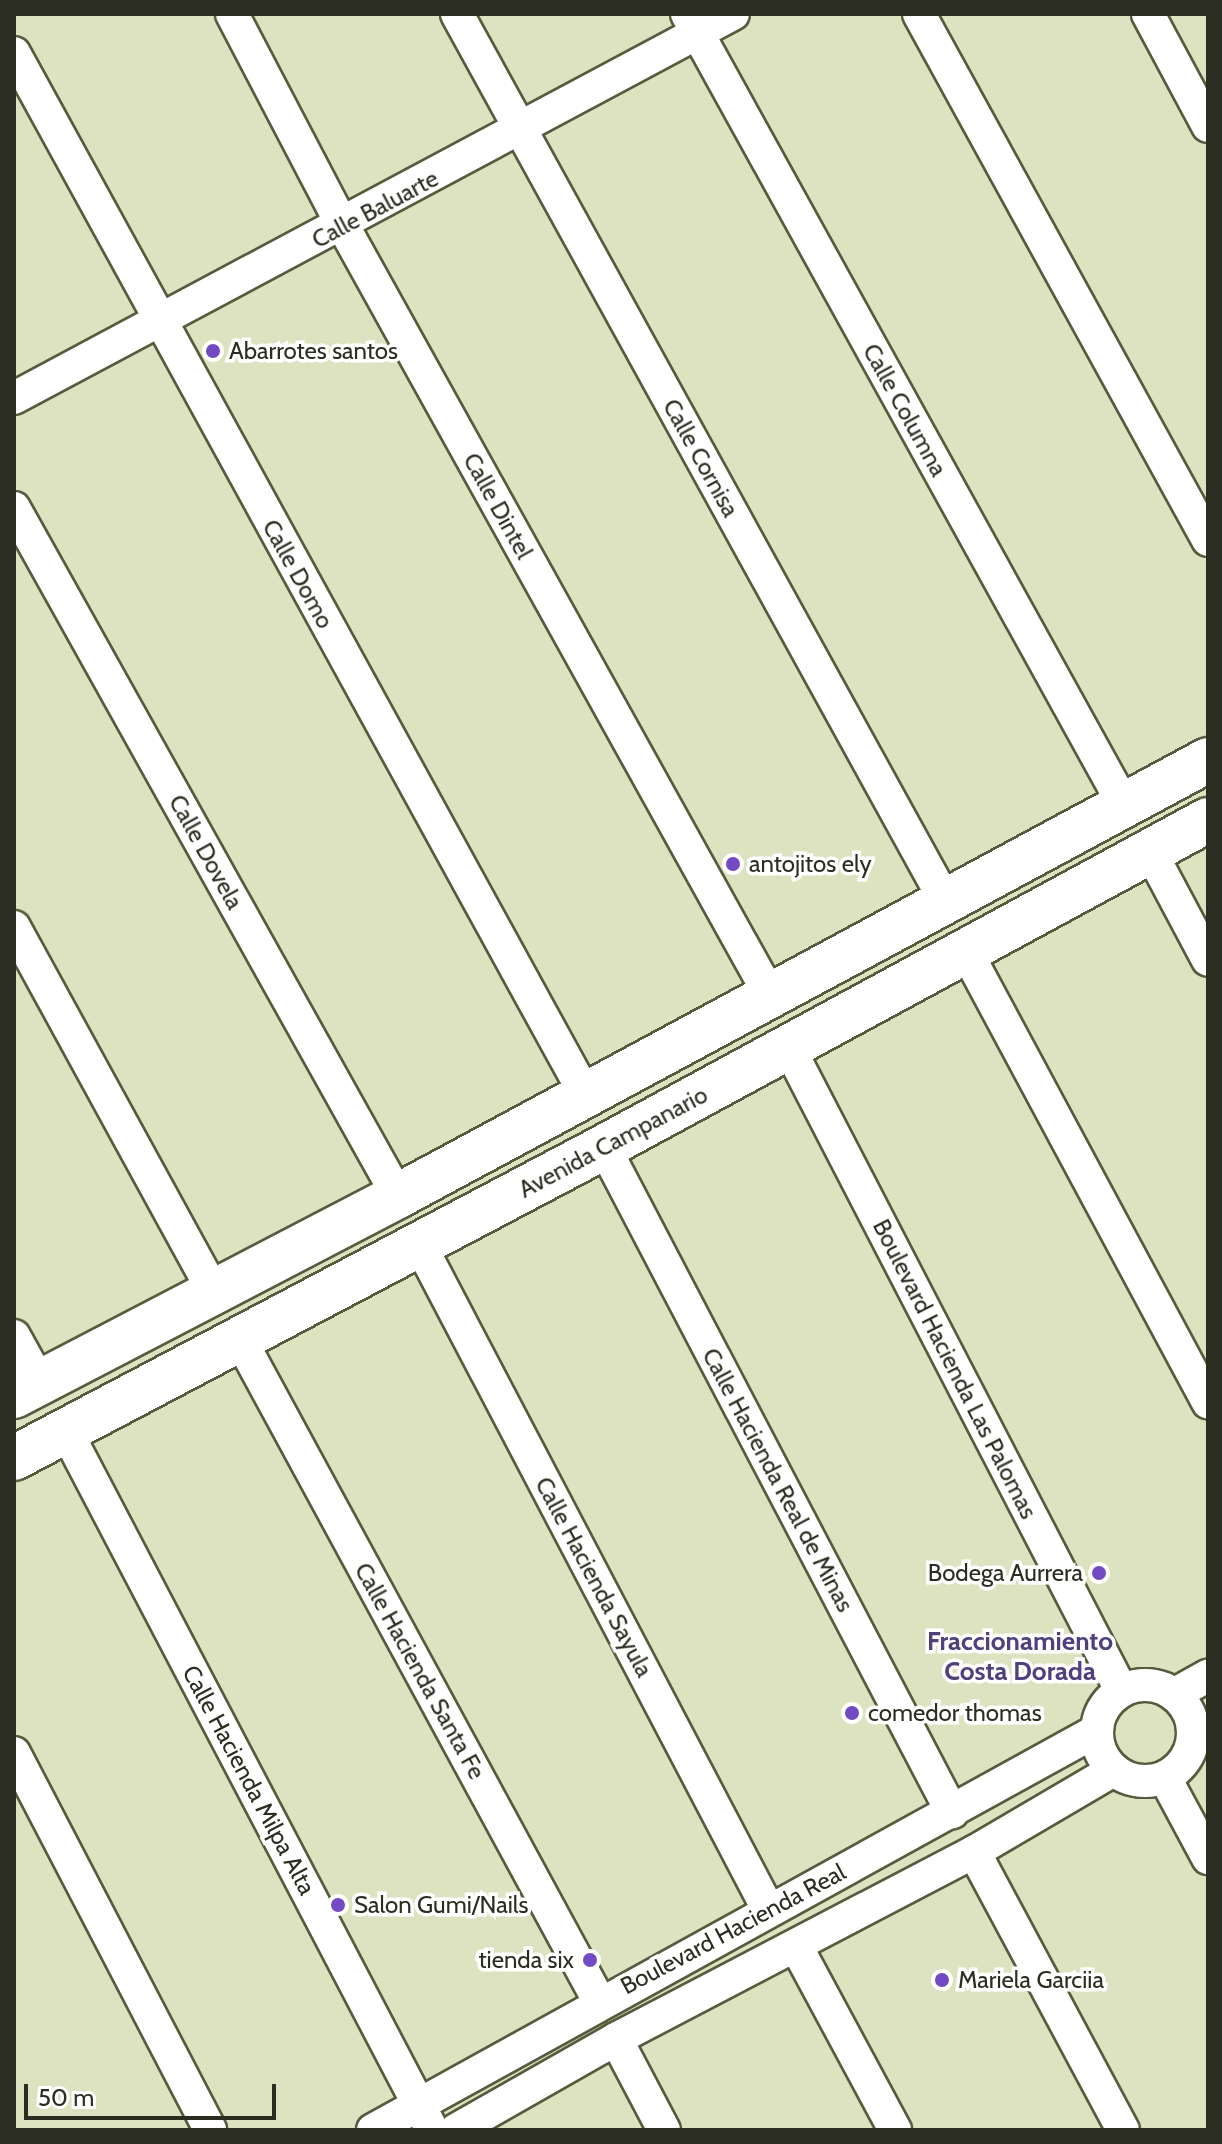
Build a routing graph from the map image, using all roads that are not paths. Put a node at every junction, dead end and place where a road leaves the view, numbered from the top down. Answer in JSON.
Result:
{"nodes":[{"id":1,"x":232,"y":14,"type":"edge"},
{"id":2,"x":457,"y":14,"type":"edge"},
{"id":3,"x":733,"y":14,"type":"edge"},
{"id":4,"x":919,"y":14,"type":"edge"},
{"id":5,"x":1148,"y":14,"type":"edge"},
{"id":6,"x":692,"y":24,"type":"edge"},
{"id":7,"x":14,"y":53,"type":"edge"},
{"id":8,"x":1208,"y":126,"type":"edge"},
{"id":9,"x":520,"y":131,"type":"junction"},
{"id":10,"x":343,"y":226,"type":"junction"},
{"id":11,"x":160,"y":324,"type":"junction"},
{"id":12,"x":14,"y":398,"type":"edge"},
{"id":13,"x":14,"y":508,"type":"edge"},
{"id":14,"x":1208,"y":540,"type":"edge"},
{"id":15,"x":1208,"y":760,"type":"edge"},
{"id":16,"x":1124,"y":805,"type":"junction"},
{"id":17,"x":1208,"y":820,"type":"edge"},
{"id":18,"x":1150,"y":851,"type":"junction"},
{"id":19,"x":946,"y":902,"type":"junction"},
{"id":20,"x":14,"y":927,"type":"edge"},
{"id":21,"x":967,"y":953,"type":"junction"},
{"id":22,"x":1208,"y":960,"type":"edge"},
{"id":23,"x":770,"y":995,"type":"junction"},
{"id":24,"x":789,"y":1048,"type":"junction"},
{"id":25,"x":585,"y":1094,"type":"junction"},
{"id":26,"x":604,"y":1147,"type":"junction"},
{"id":27,"x":398,"y":1196,"type":"junction"},
{"id":28,"x":420,"y":1245,"type":"junction"},
{"id":29,"x":214,"y":1293,"type":"junction"},
{"id":30,"x":14,"y":1336,"type":"edge"},
{"id":31,"x":241,"y":1341,"type":"junction"},
{"id":32,"x":27,"y":1390,"type":"edge"},
{"id":33,"x":1208,"y":1402,"type":"edge"},
{"id":34,"x":66,"y":1431,"type":"junction"},
{"id":35,"x":14,"y":1458,"type":"edge"},
{"id":36,"x":1208,"y":1676,"type":"edge"},
{"id":37,"x":1121,"y":1690,"type":"junction"},
{"id":38,"x":1175,"y":1694,"type":"junction"},
{"id":39,"x":1201,"y":1723,"type":"edge"},
{"id":40,"x":1096,"y":1731,"type":"junction"},
{"id":41,"x":14,"y":1753,"type":"edge"},
{"id":42,"x":1114,"y":1770,"type":"junction"},
{"id":43,"x":1165,"y":1778,"type":"junction"},
{"id":44,"x":952,"y":1812,"type":"junction"},
{"id":45,"x":974,"y":1852,"type":"junction"},
{"id":46,"x":1208,"y":1858,"type":"edge"},
{"id":47,"x":768,"y":1909,"type":"junction"},
{"id":48,"x":796,"y":1946,"type":"junction"},
{"id":49,"x":599,"y":2001,"type":"junction"},
{"id":50,"x":616,"y":2039,"type":"junction"},
{"id":51,"x":426,"y":2118,"type":"edge"},
{"id":52,"x":210,"y":2130,"type":"edge"},
{"id":53,"x":373,"y":2130,"type":"edge"},
{"id":54,"x":456,"y":2130,"type":"edge"},
{"id":55,"x":664,"y":2130,"type":"edge"},
{"id":56,"x":895,"y":2130,"type":"edge"},
{"id":57,"x":1123,"y":2130,"type":"edge"}],
"edges":[{"from":1,"to":10,"type":"street","name":"Calle Dintel"},
{"from":2,"to":9,"type":"street","name":"Calle Cornisa"},
{"from":3,"to":6,"type":"street","name":"Calle Baluarte"},
{"from":4,"to":14,"type":"street"},
{"from":5,"to":8,"type":"street"},
{"from":6,"to":9,"type":"street","name":"Calle Baluarte"},
{"from":6,"to":16,"type":"street","name":"Calle Columna"},
{"from":7,"to":11,"type":"street","name":"Calle Domo"},
{"from":9,"to":10,"type":"street","name":"Calle Baluarte"},
{"from":9,"to":19,"type":"street","name":"Calle Cornisa"},
{"from":10,"to":11,"type":"street","name":"Calle Baluarte"},
{"from":10,"to":23,"type":"street","name":"Calle Dintel"},
{"from":11,"to":12,"type":"street","name":"Calle Baluarte"},
{"from":11,"to":25,"type":"street","name":"Calle Domo"},
{"from":13,"to":27,"type":"street","name":"Calle Dovela"},
{"from":15,"to":16,"type":"street"},
{"from":16,"to":19,"type":"street"},
{"from":17,"to":18,"type":"street","name":"Avenida Campanario"},
{"from":18,"to":21,"type":"street","name":"Avenida Campanario"},
{"from":18,"to":22,"type":"street"},
{"from":19,"to":23,"type":"street"},
{"from":20,"to":29,"type":"street"},
{"from":21,"to":24,"type":"street","name":"Avenida Campanario"},
{"from":21,"to":33,"type":"street"},
{"from":23,"to":25,"type":"street"},
{"from":24,"to":26,"type":"street","name":"Avenida Campanario"},
{"from":24,"to":37,"type":"street","name":"Boulevard Hacienda Las Palomas"},
{"from":25,"to":27,"type":"street"},
{"from":26,"to":28,"type":"street","name":"Avenida Campanario"},
{"from":26,"to":44,"type":"street","name":"Calle Hacienda Real de Minas"},
{"from":27,"to":29,"type":"street"},
{"from":28,"to":31,"type":"street","name":"Avenida Campanario"},
{"from":28,"to":47,"type":"street","name":"Calle Hacienda Sayula"},
{"from":29,"to":32,"type":"street"},
{"from":30,"to":32,"type":"street"},
{"from":31,"to":34,"type":"street","name":"Avenida Campanario"},
{"from":31,"to":49,"type":"street","name":"Calle Hacienda Santa Fe"},
{"from":34,"to":35,"type":"street","name":"Avenida Campanario"},
{"from":34,"to":51,"type":"street","name":"Calle Hacienda Milpa Alta"},
{"from":36,"to":38,"type":"street"},
{"from":37,"to":38,"type":"street"},
{"from":37,"to":40,"type":"street"},
{"from":38,"to":39,"type":"street"},
{"from":39,"to":43,"type":"street"},
{"from":40,"to":42,"type":"street"},
{"from":40,"to":44,"type":"street","name":"Boulevard Hacienda Real"},
{"from":41,"to":52,"type":"street"},
{"from":42,"to":43,"type":"street"},
{"from":42,"to":45,"type":"street","name":"Boulevard Hacienda Real"},
{"from":43,"to":46,"type":"street"},
{"from":44,"to":47,"type":"street","name":"Boulevard Hacienda Real"},
{"from":45,"to":48,"type":"street","name":"Boulevard Hacienda Real"},
{"from":45,"to":57,"type":"street"},
{"from":47,"to":49,"type":"street","name":"Boulevard Hacienda Real"},
{"from":48,"to":50,"type":"street","name":"Boulevard Hacienda Real"},
{"from":48,"to":56,"type":"street"},
{"from":49,"to":51,"type":"street","name":"Boulevard Hacienda Real"},
{"from":50,"to":54,"type":"street","name":"Boulevard Hacienda Real"},
{"from":50,"to":55,"type":"street"},
{"from":51,"to":53,"type":"street","name":"Boulevard Hacienda Real"}]}
